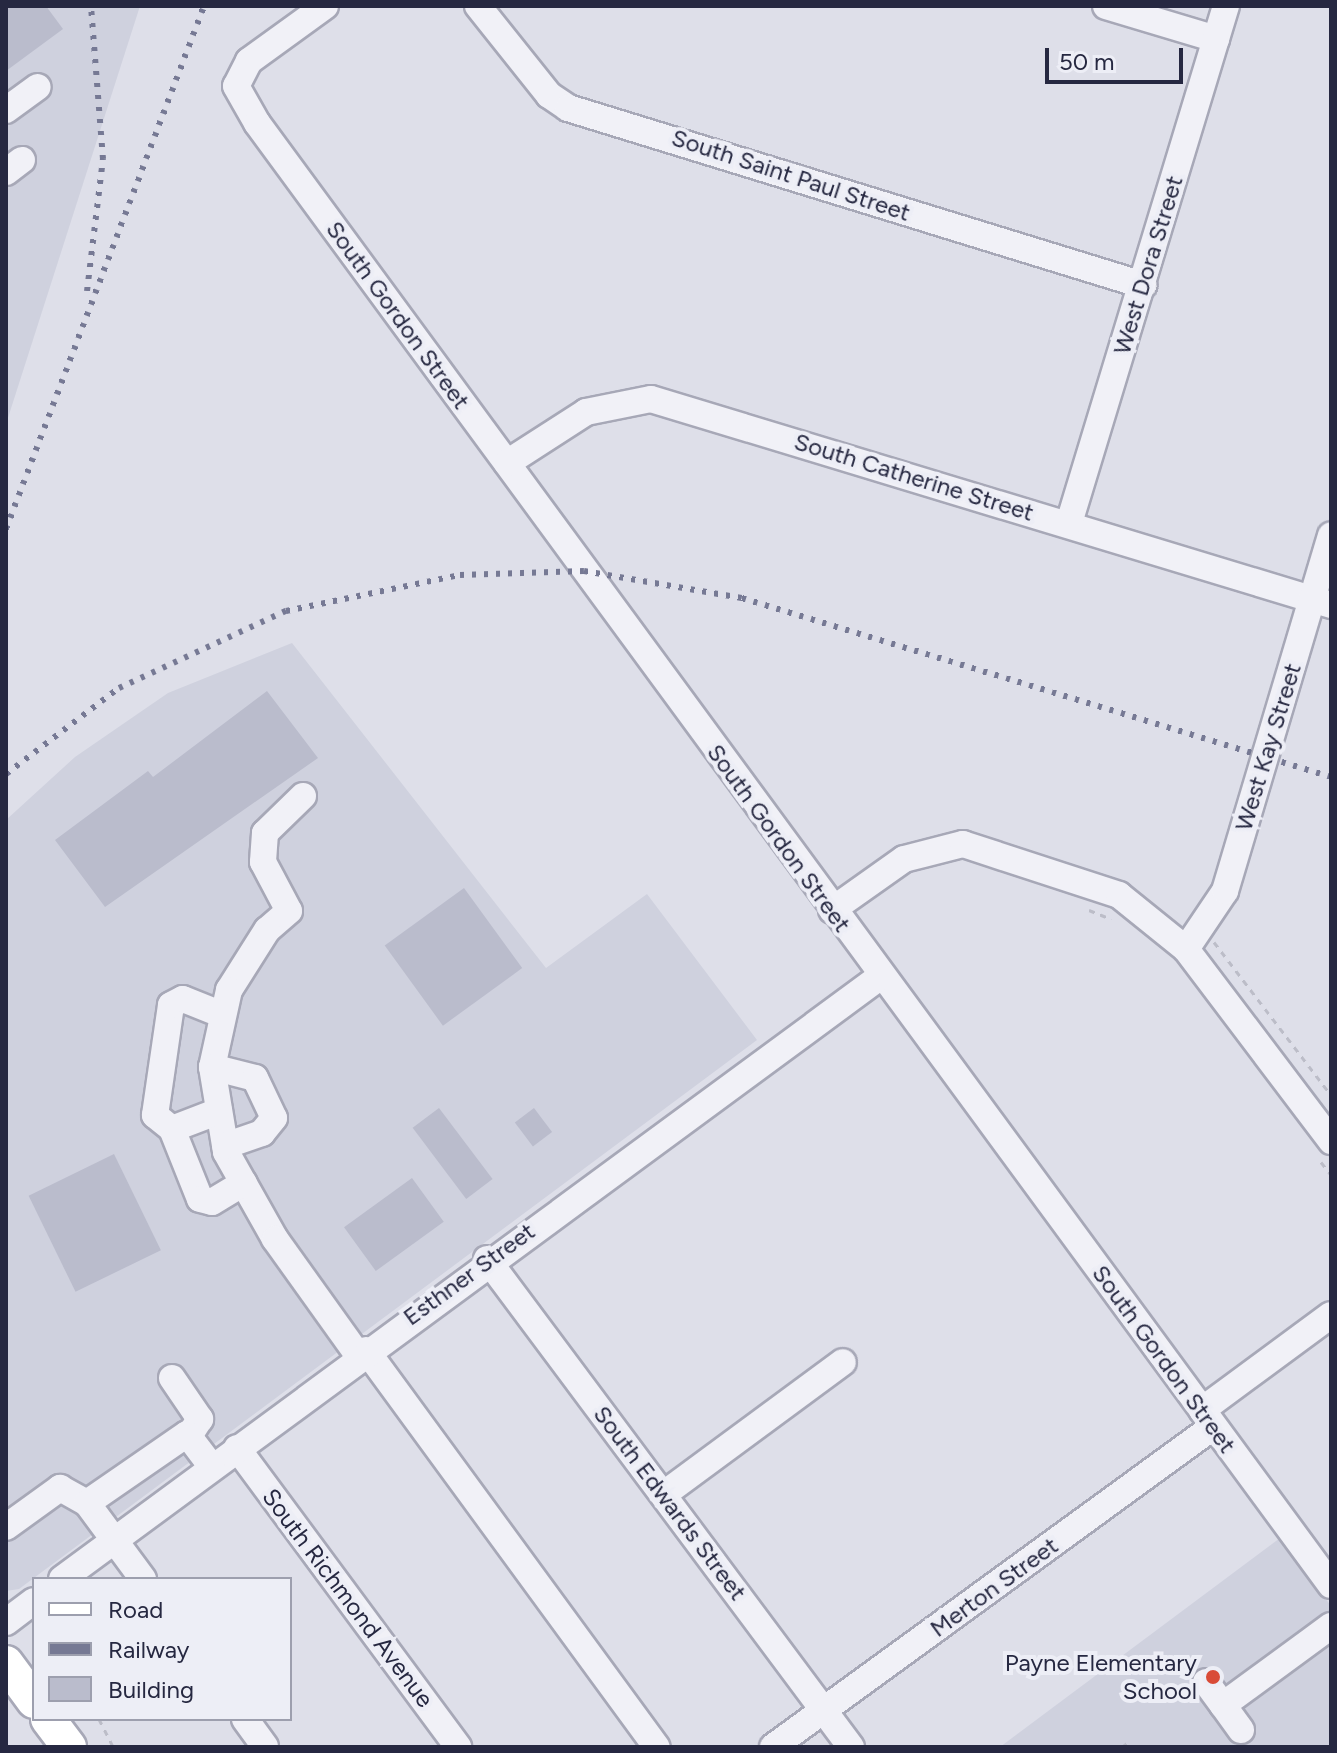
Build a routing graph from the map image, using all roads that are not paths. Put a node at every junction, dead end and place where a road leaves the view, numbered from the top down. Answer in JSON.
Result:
{"nodes":[{"id":1,"x":325,"y":6,"type":"edge"},
{"id":2,"x":478,"y":6,"type":"edge"},
{"id":3,"x":1106,"y":6,"type":"edge"},
{"id":4,"x":1226,"y":6,"type":"edge"},
{"id":5,"x":1216,"y":39,"type":"junction"},
{"id":6,"x":38,"y":87,"type":"dead end"},
{"id":7,"x":6,"y":110,"type":"edge"},
{"id":8,"x":1143,"y":285,"type":"junction"},
{"id":9,"x":507,"y":463,"type":"junction"},
{"id":10,"x":1069,"y":523,"type":"junction"},
{"id":11,"x":1331,"y":535,"type":"edge"},
{"id":12,"x":1321,"y":603,"type":"edge"},
{"id":13,"x":303,"y":796,"type":"dead end"},
{"id":14,"x":832,"y":910,"type":"junction"},
{"id":15,"x":1186,"y":949,"type":"junction"},
{"id":16,"x":881,"y":976,"type":"junction"},
{"id":17,"x":223,"y":1015,"type":"junction"},
{"id":18,"x":212,"y":1067,"type":"junction"},
{"id":19,"x":219,"y":1111,"type":"junction"},
{"id":20,"x":172,"y":1129,"type":"junction"},
{"id":21,"x":1322,"y":1145,"type":"edge"},
{"id":22,"x":225,"y":1146,"type":"junction"},
{"id":23,"x":244,"y":1183,"type":"junction"},
{"id":24,"x":487,"y":1259,"type":"junction"},
{"id":25,"x":1331,"y":1315,"type":"edge"},
{"id":26,"x":362,"y":1353,"type":"junction"},
{"id":27,"x":843,"y":1362,"type":"dead end"},
{"id":28,"x":172,"y":1378,"type":"dead end"},
{"id":29,"x":1208,"y":1418,"type":"junction"},
{"id":30,"x":189,"y":1436,"type":"junction"},
{"id":31,"x":237,"y":1448,"type":"junction"},
{"id":32,"x":212,"y":1467,"type":"junction"},
{"id":33,"x":664,"y":1494,"type":"junction"},
{"id":34,"x":87,"y":1503,"type":"junction"},
{"id":35,"x":6,"y":1527,"type":"edge"},
{"id":36,"x":114,"y":1539,"type":"junction"},
{"id":37,"x":65,"y":1577,"type":"edge"},
{"id":38,"x":142,"y":1577,"type":"edge"},
{"id":39,"x":1331,"y":1585,"type":"edge"},
{"id":40,"x":32,"y":1602,"type":"edge"},
{"id":41,"x":6,"y":1622,"type":"edge"},
{"id":42,"x":1331,"y":1626,"type":"edge"},
{"id":43,"x":6,"y":1663,"type":"edge"},
{"id":44,"x":1206,"y":1682,"type":"dead end"},
{"id":45,"x":32,"y":1698,"type":"edge"},
{"id":46,"x":1223,"y":1705,"type":"junction"},
{"id":47,"x":824,"y":1709,"type":"junction"},
{"id":48,"x":50,"y":1721,"type":"edge"},
{"id":49,"x":246,"y":1721,"type":"edge"},
{"id":50,"x":1241,"y":1730,"type":"dead end"},
{"id":51,"x":69,"y":1747,"type":"edge"},
{"id":52,"x":265,"y":1747,"type":"edge"},
{"id":53,"x":458,"y":1747,"type":"edge"},
{"id":54,"x":657,"y":1747,"type":"edge"},
{"id":55,"x":773,"y":1747,"type":"edge"},
{"id":56,"x":851,"y":1747,"type":"edge"}],
"edges":[{"from":1,"to":9,"type":"street","name":"South Gordon Street"},
{"from":2,"to":8,"type":"street","name":"South Saint Paul Street"},
{"from":3,"to":5,"type":"street"},
{"from":4,"to":5,"type":"street","name":"West Dora Street"},
{"from":5,"to":8,"type":"street","name":"West Dora Street"},
{"from":6,"to":7,"type":"street"},
{"from":8,"to":10,"type":"street","name":"West Dora Street"},
{"from":9,"to":10,"type":"street","name":"South Catherine Street"},
{"from":9,"to":14,"type":"street","name":"South Gordon Street"},
{"from":10,"to":12,"type":"street","name":"South Catherine Street"},
{"from":11,"to":12,"type":"street","name":"West Kay Street"},
{"from":12,"to":15,"type":"street","name":"West Kay Street"},
{"from":13,"to":17,"type":"street"},
{"from":14,"to":15,"type":"street"},
{"from":14,"to":16,"type":"street","name":"South Gordon Street"},
{"from":15,"to":21,"type":"street"},
{"from":16,"to":24,"type":"street","name":"Esthner Street"},
{"from":16,"to":29,"type":"street","name":"South Gordon Street"},
{"from":17,"to":18,"type":"street"},
{"from":17,"to":20,"type":"street"},
{"from":18,"to":19,"type":"street"},
{"from":18,"to":22,"type":"street"},
{"from":19,"to":20,"type":"street"},
{"from":19,"to":22,"type":"street"},
{"from":20,"to":23,"type":"street"},
{"from":22,"to":23,"type":"street"},
{"from":23,"to":26,"type":"street"},
{"from":24,"to":26,"type":"street","name":"Esthner Street"},
{"from":24,"to":33,"type":"street","name":"South Edwards Street"},
{"from":25,"to":29,"type":"street","name":"Merton Street"},
{"from":26,"to":31,"type":"street","name":"Esthner Street"},
{"from":26,"to":54,"type":"street"},
{"from":27,"to":33,"type":"street"},
{"from":28,"to":30,"type":"street"},
{"from":29,"to":39,"type":"street","name":"South Gordon Street"},
{"from":29,"to":47,"type":"street","name":"Merton Street"},
{"from":30,"to":32,"type":"street"},
{"from":30,"to":34,"type":"street"},
{"from":31,"to":32,"type":"street","name":"Esthner Street"},
{"from":31,"to":53,"type":"street","name":"South Richmond Avenue"},
{"from":32,"to":36,"type":"street","name":"Esthner Street"},
{"from":33,"to":47,"type":"street","name":"South Edwards Street"},
{"from":34,"to":35,"type":"street"},
{"from":34,"to":36,"type":"street"},
{"from":36,"to":37,"type":"street","name":"Esthner Street"},
{"from":36,"to":38,"type":"street"},
{"from":40,"to":41,"type":"street"},
{"from":42,"to":46,"type":"street"},
{"from":43,"to":45,"type":"main road"},
{"from":44,"to":46,"type":"street"},
{"from":46,"to":50,"type":"street"},
{"from":47,"to":55,"type":"street","name":"Merton Street"},
{"from":47,"to":56,"type":"street","name":"South Edwards Street"},
{"from":48,"to":51,"type":"main road"},
{"from":49,"to":52,"type":"street"}]}
